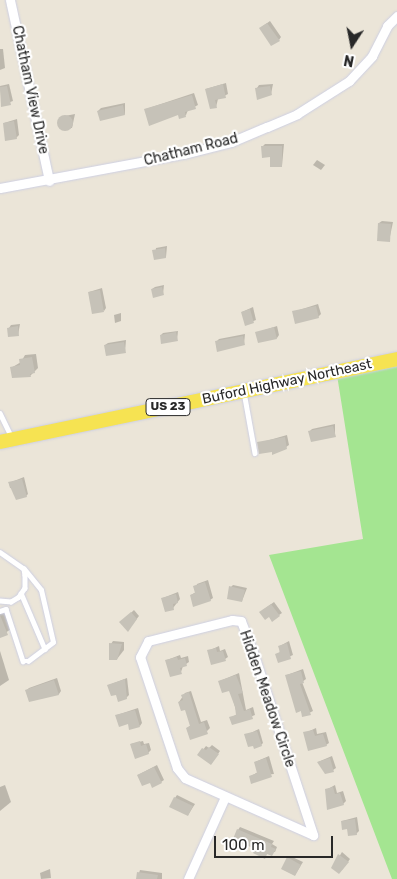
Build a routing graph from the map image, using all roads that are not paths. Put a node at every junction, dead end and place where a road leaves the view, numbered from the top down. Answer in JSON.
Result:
{"nodes":[{"id":1,"x":10,"y":0,"type":"edge"},
{"id":2,"x":397,"y":16,"type":"edge"},
{"id":3,"x":49,"y":181,"type":"junction"},
{"id":4,"x":0,"y":188,"type":"edge"},
{"id":5,"x":397,"y":359,"type":"edge"},
{"id":6,"x":244,"y":391,"type":"junction"},
{"id":7,"x":0,"y":413,"type":"edge"},
{"id":8,"x":6,"y":440,"type":"edge"},
{"id":9,"x":255,"y":453,"type":"dead end"},
{"id":10,"x":0,"y":552,"type":"edge"},
{"id":11,"x":24,"y":569,"type":"junction"},
{"id":12,"x":22,"y":593,"type":"junction"},
{"id":13,"x":3,"y":601,"type":"edge"},
{"id":14,"x":6,"y":609,"type":"junction"},
{"id":15,"x":0,"y":611,"type":"edge"},
{"id":16,"x":45,"y":649,"type":"junction"},
{"id":17,"x":225,"y":797,"type":"junction"},
{"id":18,"x":188,"y":879,"type":"edge"}],
"edges":[{"from":1,"to":3,"type":"street","name":"Chatham View Drive"},
{"from":2,"to":3,"type":"street","name":"Chatham Road"},
{"from":3,"to":4,"type":"street","name":"Chatham Road"},
{"from":5,"to":6,"type":"main road","name":"Buford Highway Northeast","number":"US 23"},
{"from":6,"to":8,"type":"main road","name":"Buford Highway Northeast","number":"US 23"},
{"from":6,"to":9,"type":"lane"},
{"from":7,"to":8,"type":"lane"},
{"from":10,"to":11,"type":"lane"},
{"from":11,"to":12,"type":"lane"},
{"from":11,"to":16,"type":"lane"},
{"from":12,"to":13,"type":"lane"},
{"from":12,"to":16,"type":"lane"},
{"from":13,"to":14,"type":"lane"},
{"from":14,"to":15,"type":"lane"},
{"from":14,"to":16,"type":"lane"},
{"from":17,"to":17,"type":"street","name":"Hidden Meadow Circle"},
{"from":17,"to":18,"type":"street"}]}
